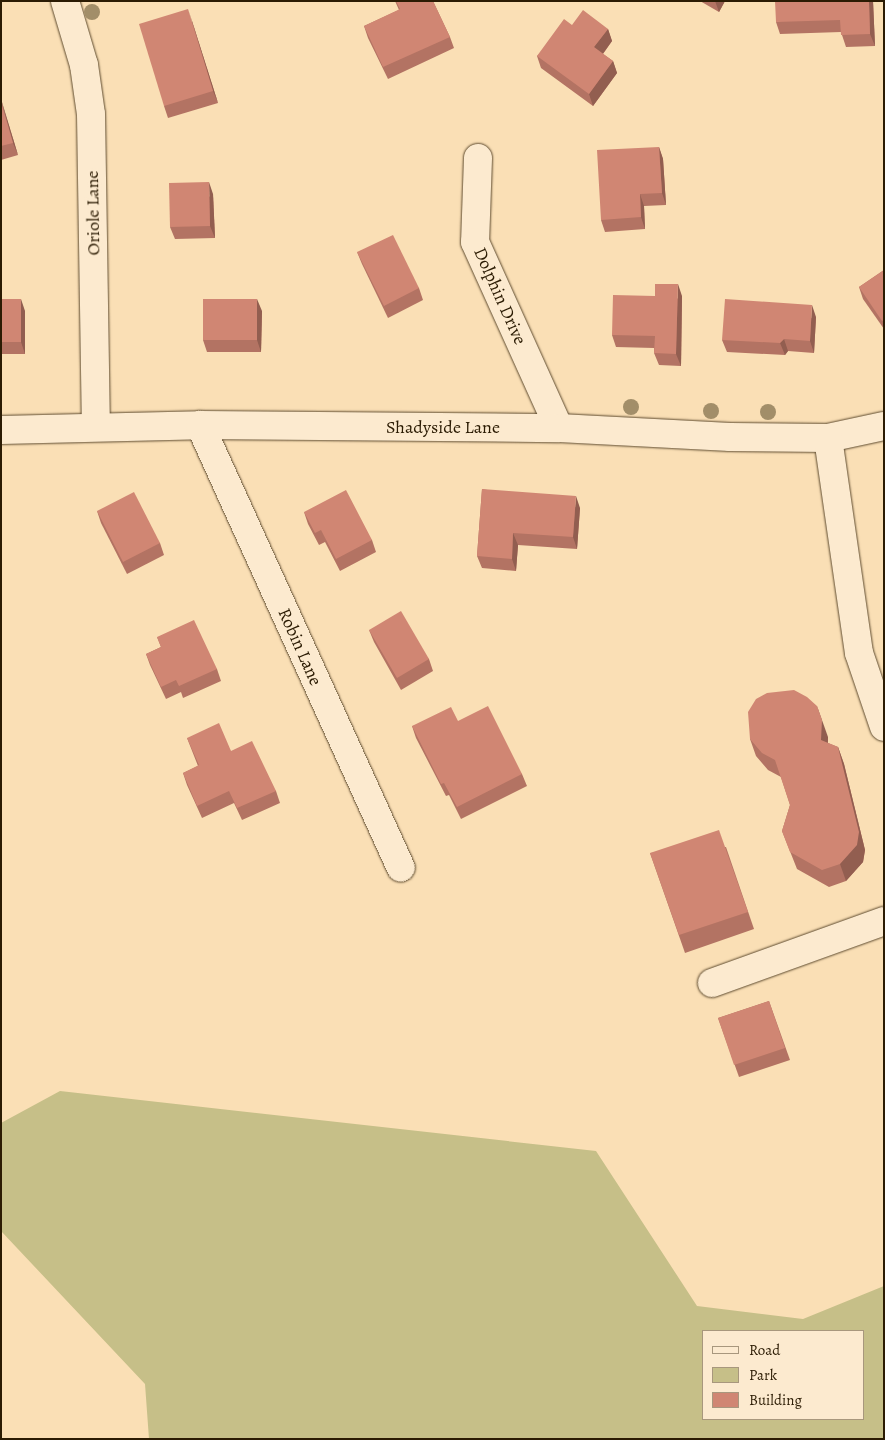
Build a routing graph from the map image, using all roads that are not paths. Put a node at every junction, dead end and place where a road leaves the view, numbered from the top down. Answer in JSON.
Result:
{"nodes":[{"id":1,"x":65,"y":1,"type":"edge"},
{"id":2,"x":478,"y":158,"type":"dead end"},
{"id":3,"x":200,"y":425,"type":"junction"},
{"id":4,"x":884,"y":426,"type":"edge"},
{"id":5,"x":96,"y":427,"type":"junction"},
{"id":6,"x":559,"y":428,"type":"junction"},
{"id":7,"x":1,"y":430,"type":"edge"},
{"id":8,"x":828,"y":438,"type":"junction"},
{"id":9,"x":884,"y":727,"type":"edge"},
{"id":10,"x":400,"y":868,"type":"dead end"},
{"id":11,"x":884,"y":921,"type":"edge"},
{"id":12,"x":712,"y":983,"type":"dead end"}],
"edges":[{"from":1,"to":5,"type":"street","name":"Oriole Lane"},
{"from":2,"to":6,"type":"street","name":"Dolphin Drive"},
{"from":3,"to":5,"type":"street","name":"Shadyside Lane"},
{"from":3,"to":6,"type":"street","name":"Shadyside Lane"},
{"from":3,"to":10,"type":"street","name":"Robin Lane"},
{"from":4,"to":8,"type":"street","name":"Shadyside Lane"},
{"from":5,"to":7,"type":"street","name":"Shadyside Lane"},
{"from":6,"to":8,"type":"street","name":"Shadyside Lane"},
{"from":8,"to":9,"type":"street"},
{"from":11,"to":12,"type":"street"}]}
